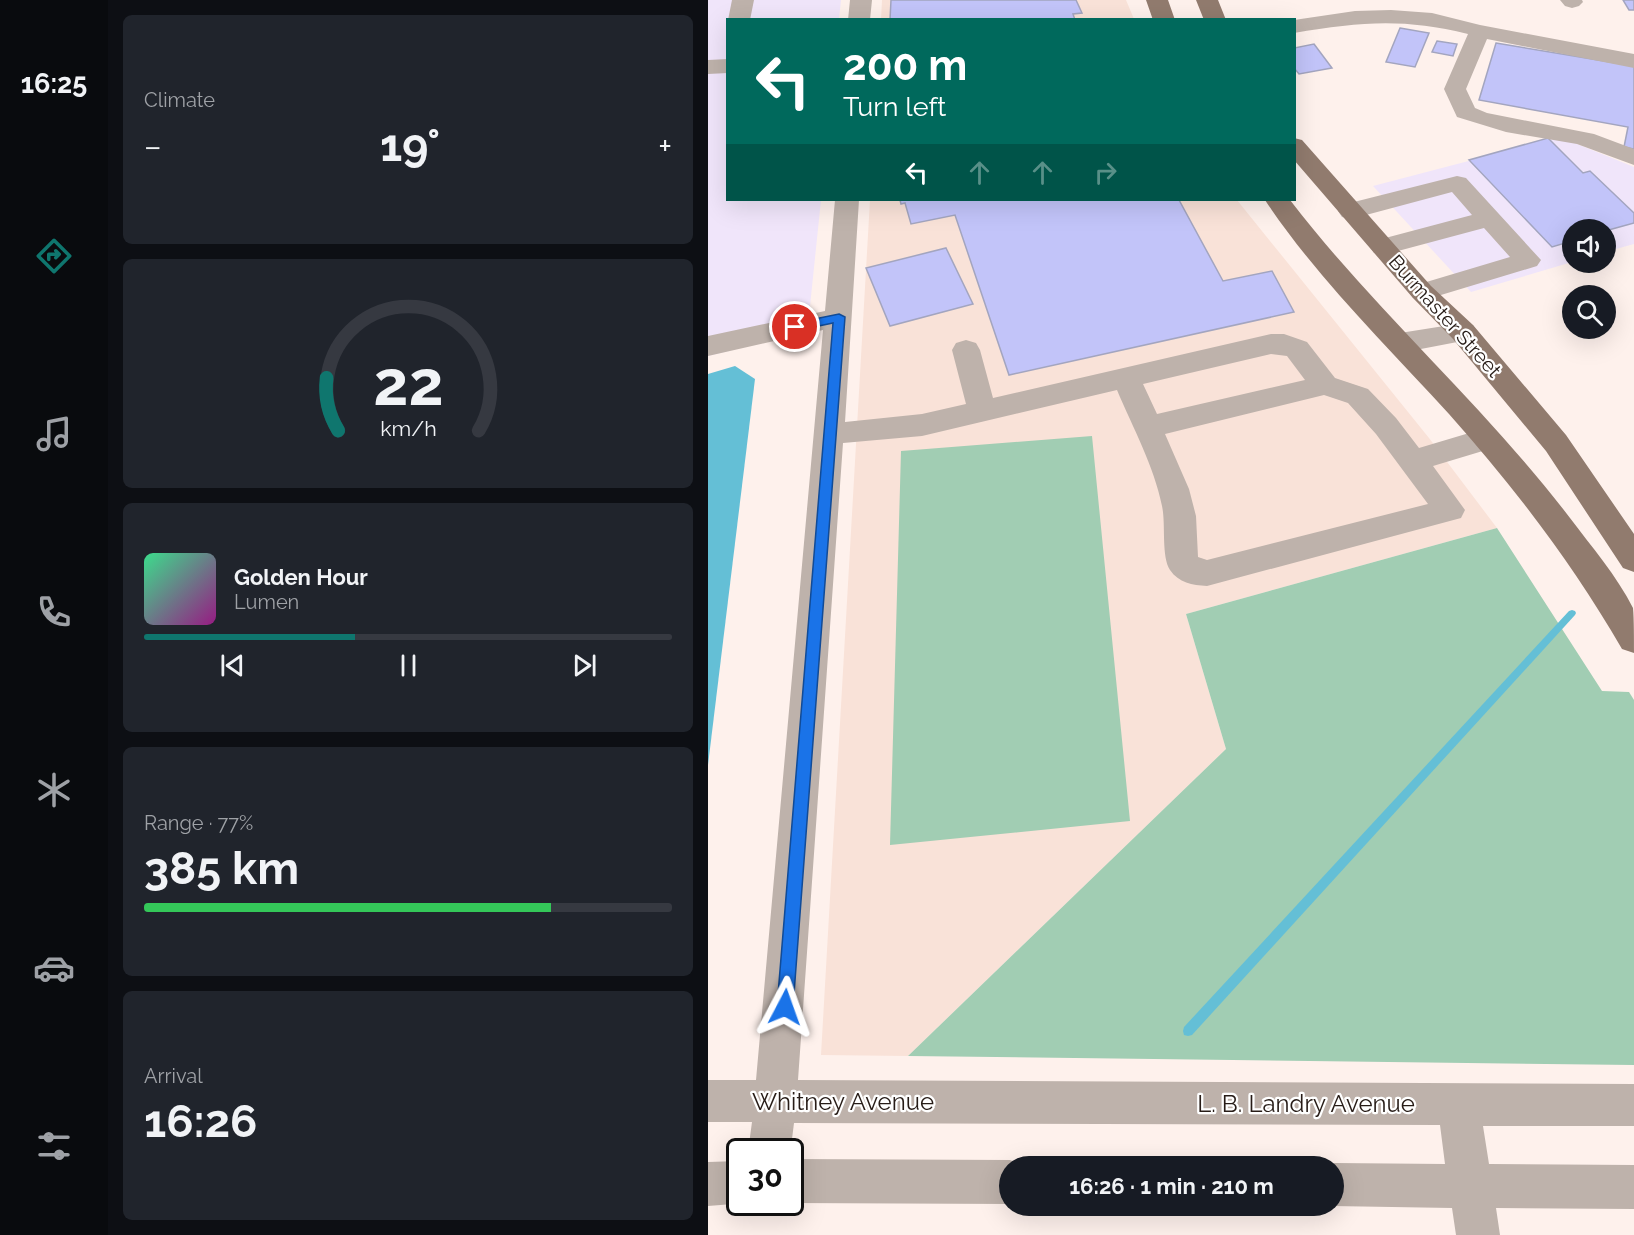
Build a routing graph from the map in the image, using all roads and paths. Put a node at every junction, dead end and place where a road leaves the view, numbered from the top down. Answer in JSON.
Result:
{"nodes":[{"id":1,"x":744,"y":0,"type":"edge"},
{"id":2,"x":861,"y":0,"type":"edge"},
{"id":3,"x":1157,"y":0,"type":"edge"},
{"id":4,"x":1207,"y":0,"type":"edge"},
{"id":5,"x":740,"y":18,"type":"edge"},
{"id":6,"x":859,"y":18,"type":"edge"},
{"id":7,"x":1163,"y":18,"type":"edge"},
{"id":8,"x":1214,"y":18,"type":"edge"},
{"id":9,"x":1296,"y":27,"type":"edge"},
{"id":10,"x":1480,"y":31,"type":"junction"},
{"id":11,"x":1634,"y":61,"type":"edge"},
{"id":12,"x":726,"y":66,"type":"edge"},
{"id":13,"x":708,"y":67,"type":"edge"},
{"id":14,"x":1296,"y":147,"type":"edge"},
{"id":15,"x":1634,"y":158,"type":"edge"},
{"id":16,"x":847,"y":201,"type":"edge"},
{"id":17,"x":1278,"y":201,"type":"edge"},
{"id":18,"x":1351,"y":212,"type":"junction"},
{"id":19,"x":1490,"y":218,"type":"junction"},
{"id":20,"x":1383,"y":248,"type":"junction"},
{"id":21,"x":1422,"y":292,"type":"junction"},
{"id":22,"x":839,"y":317,"type":"junction"},
{"id":23,"x":1463,"y":332,"type":"junction"},
{"id":24,"x":1400,"y":343,"type":"junction"},
{"id":25,"x":708,"y":346,"type":"edge"},
{"id":26,"x":966,"y":350,"type":"dead end"},
{"id":27,"x":1126,"y":377,"type":"junction"},
{"id":28,"x":1325,"y":385,"type":"junction"},
{"id":29,"x":982,"y":411,"type":"junction"},
{"id":30,"x":1148,"y":427,"type":"junction"},
{"id":31,"x":830,"y":434,"type":"junction"},
{"id":32,"x":1486,"y":439,"type":"junction"},
{"id":33,"x":1412,"y":461,"type":"junction"},
{"id":34,"x":1634,"y":559,"type":"edge"},
{"id":35,"x":1634,"y":639,"type":"edge"},
{"id":36,"x":708,"y":1101,"type":"edge"},
{"id":37,"x":777,"y":1102,"type":"junction"},
{"id":38,"x":977,"y":1102,"type":"joint"},
{"id":39,"x":1458,"y":1105,"type":"junction"},
{"id":40,"x":1634,"y":1105,"type":"edge"},
{"id":41,"x":772,"y":1138,"type":"edge"},
{"id":42,"x":804,"y":1182,"type":"edge"},
{"id":43,"x":999,"y":1182,"type":"edge"},
{"id":44,"x":726,"y":1183,"type":"edge"},
{"id":45,"x":708,"y":1184,"type":"edge"},
{"id":46,"x":1344,"y":1185,"type":"edge"},
{"id":47,"x":1472,"y":1186,"type":"junction"},
{"id":48,"x":1634,"y":1187,"type":"edge"},
{"id":49,"x":1478,"y":1235,"type":"edge"}],
"edges":[{"from":1,"to":5,"type":"street"},
{"from":2,"to":6,"type":"street"},
{"from":3,"to":7,"type":"main road"},
{"from":4,"to":8,"type":"main road"},
{"from":9,"to":10,"type":"street"},
{"from":10,"to":11,"type":"street"},
{"from":10,"to":15,"type":"street"},
{"from":12,"to":13,"type":"street"},
{"from":14,"to":18,"type":"main road","name":"Burmaster Street"},
{"from":16,"to":22,"type":"street"},
{"from":17,"to":24,"type":"main road"},
{"from":18,"to":19,"type":"street"},
{"from":18,"to":20,"type":"main road","name":"Burmaster Street"},
{"from":19,"to":20,"type":"street"},
{"from":19,"to":21,"type":"street"},
{"from":20,"to":21,"type":"main road","name":"Burmaster Street"},
{"from":21,"to":23,"type":"main road","name":"Burmaster Street"},
{"from":22,"to":25,"type":"street"},
{"from":22,"to":31,"type":"street"},
{"from":23,"to":24,"type":"street"},
{"from":23,"to":34,"type":"main road","name":"Burmaster Street"},
{"from":24,"to":32,"type":"main road"},
{"from":26,"to":29,"type":"street"},
{"from":27,"to":28,"type":"street"},
{"from":27,"to":29,"type":"street"},
{"from":27,"to":30,"type":"street"},
{"from":28,"to":30,"type":"street"},
{"from":28,"to":33,"type":"street"},
{"from":29,"to":31,"type":"street"},
{"from":30,"to":33,"type":"street"},
{"from":31,"to":37,"type":"street"},
{"from":32,"to":33,"type":"street"},
{"from":32,"to":35,"type":"main road"},
{"from":36,"to":37,"type":"street","name":"Whitney Avenue"},
{"from":37,"to":38,"type":"street","name":"Whitney Avenue"},
{"from":37,"to":41,"type":"street"},
{"from":38,"to":39,"type":"street","name":"L. B. Landry Avenue"},
{"from":39,"to":40,"type":"street","name":"L. B. Landry Avenue"},
{"from":39,"to":47,"type":"street"},
{"from":42,"to":43,"type":"street"},
{"from":44,"to":45,"type":"street"},
{"from":46,"to":47,"type":"street"},
{"from":47,"to":48,"type":"street"},
{"from":47,"to":49,"type":"street"}]}
